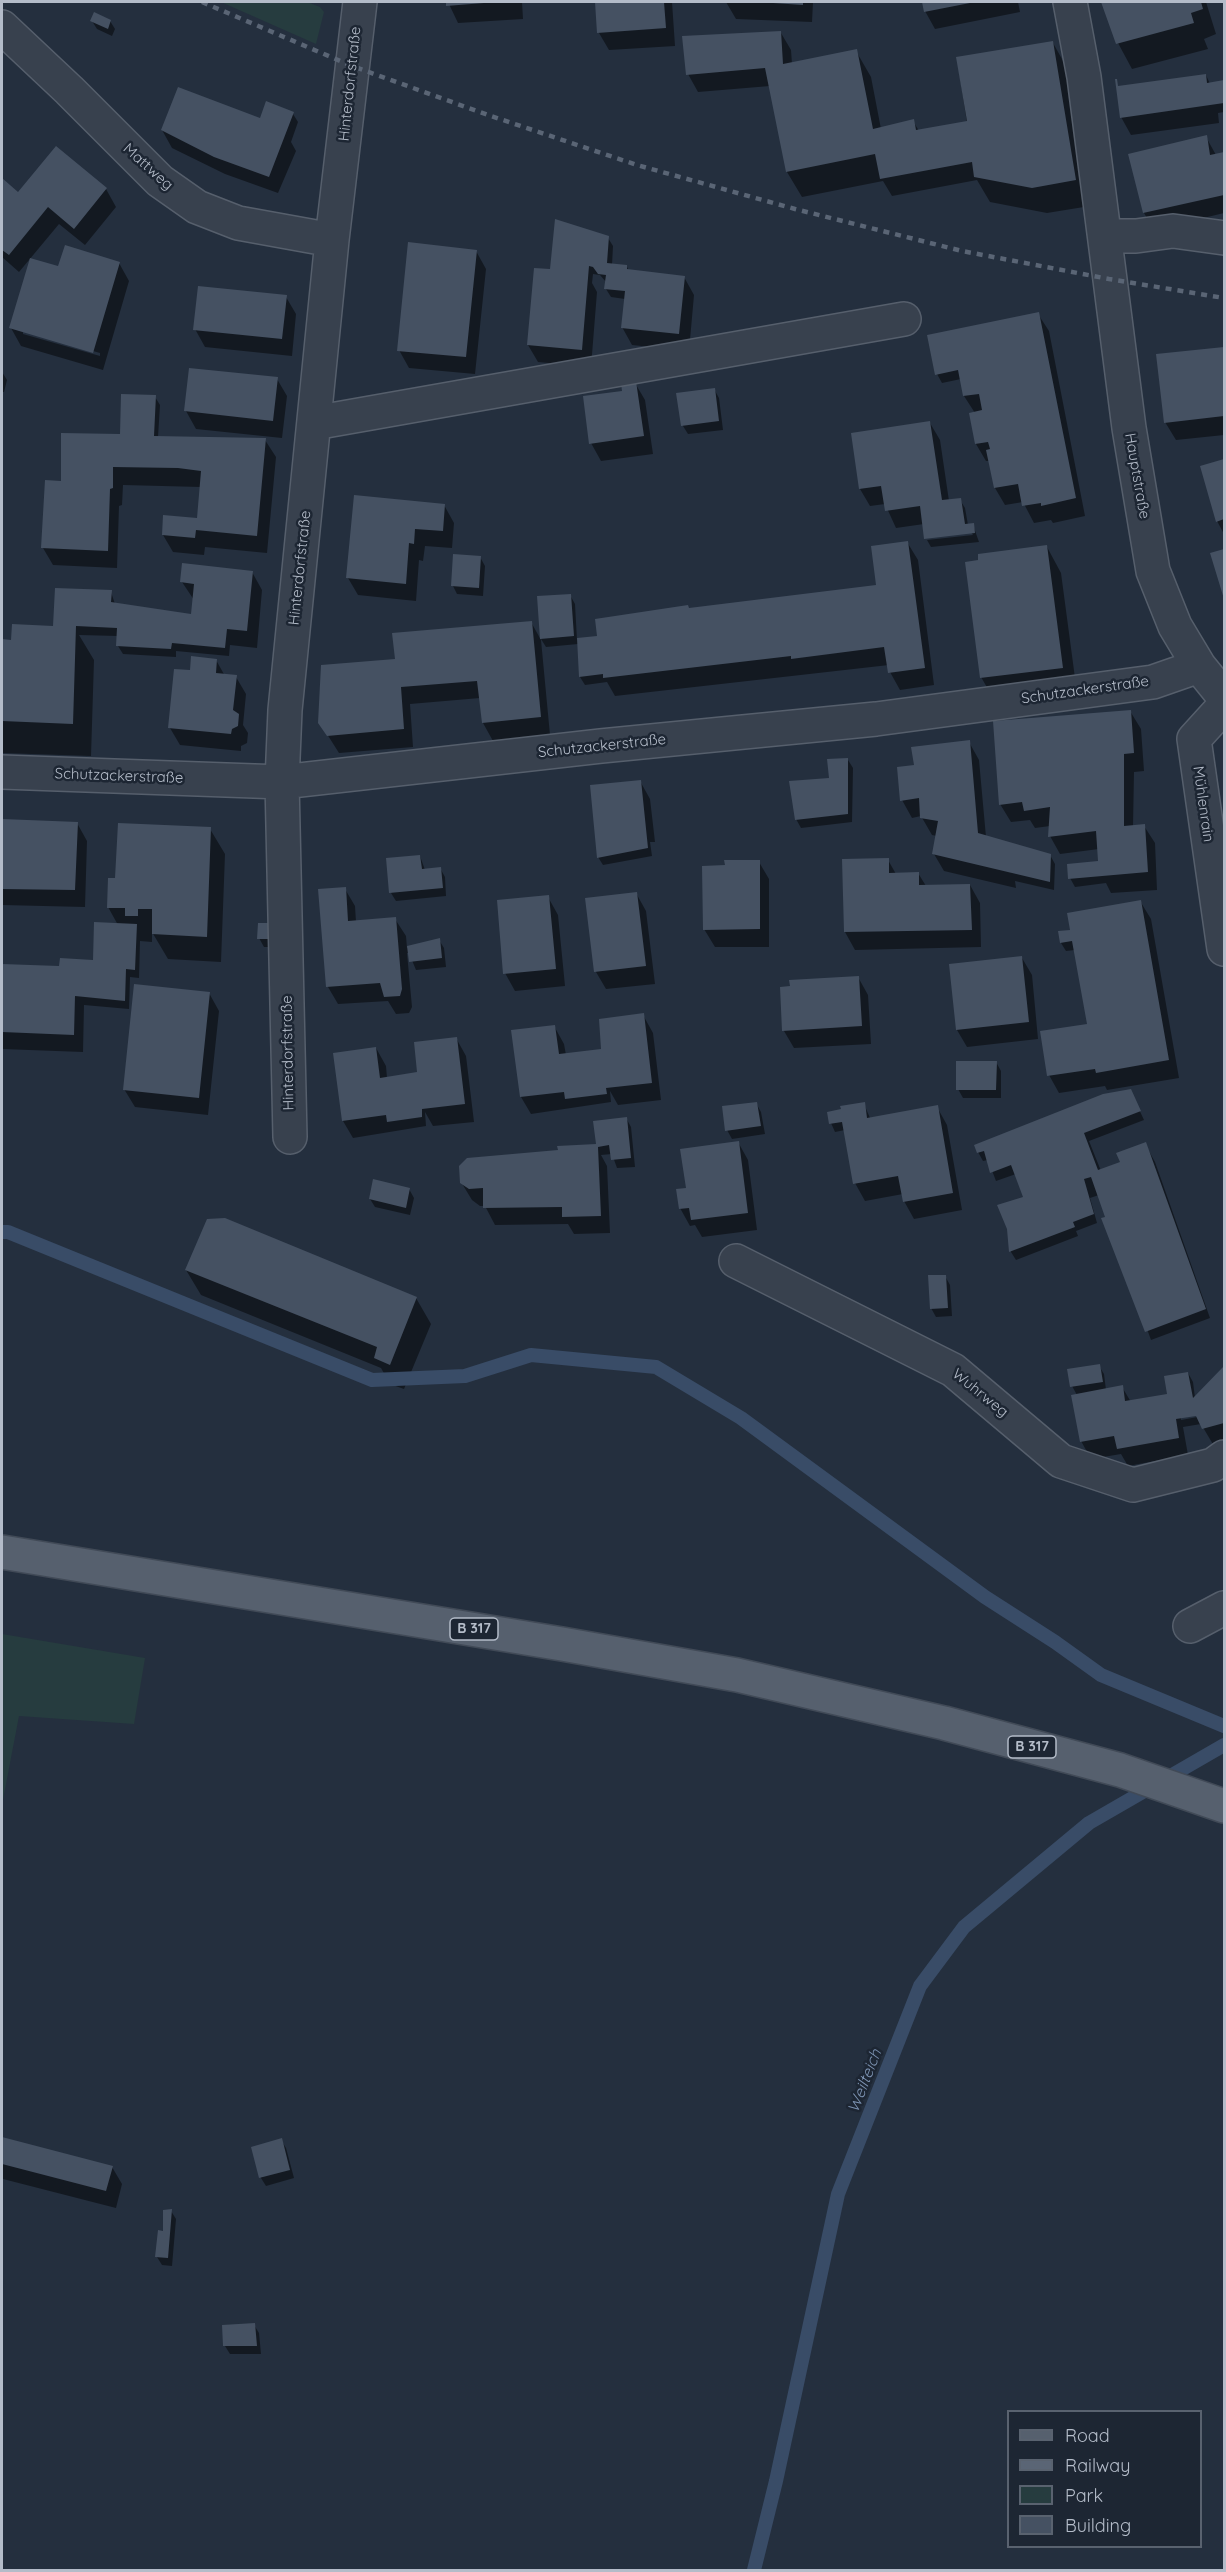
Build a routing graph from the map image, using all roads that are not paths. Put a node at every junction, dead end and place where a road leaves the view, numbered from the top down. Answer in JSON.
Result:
{"nodes":[{"id":1,"x":357,"y":2,"type":"edge"},
{"id":2,"x":1070,"y":2,"type":"edge"},
{"id":3,"x":2,"y":27,"type":"edge"},
{"id":4,"x":1105,"y":236,"type":"junction"},
{"id":5,"x":1224,"y":238,"type":"edge"},
{"id":6,"x":332,"y":240,"type":"junction"},
{"id":7,"x":904,"y":319,"type":"dead end"},
{"id":8,"x":314,"y":423,"type":"junction"},
{"id":9,"x":1199,"y":666,"type":"junction"},
{"id":10,"x":1224,"y":697,"type":"edge"},
{"id":11,"x":1224,"y":706,"type":"edge"},
{"id":12,"x":2,"y":772,"type":"edge"},
{"id":13,"x":282,"y":782,"type":"junction"},
{"id":14,"x":1224,"y":949,"type":"edge"},
{"id":15,"x":290,"y":1137,"type":"dead end"},
{"id":16,"x":736,"y":1261,"type":"dead end"},
{"id":17,"x":1224,"y":1457,"type":"edge"},
{"id":18,"x":2,"y":1552,"type":"edge"},
{"id":19,"x":1224,"y":1608,"type":"edge"},
{"id":20,"x":1190,"y":1626,"type":"dead end"},
{"id":21,"x":1224,"y":1806,"type":"edge"}],
"edges":[{"from":1,"to":6,"type":"street","name":"Hinterdorfstraße"},
{"from":2,"to":4,"type":"street","name":"Hauptstraße"},
{"from":3,"to":6,"type":"street","name":"Mattweg"},
{"from":4,"to":5,"type":"street"},
{"from":4,"to":9,"type":"street","name":"Hauptstraße"},
{"from":6,"to":8,"type":"street","name":"Hinterdorfstraße"},
{"from":7,"to":8,"type":"street"},
{"from":8,"to":13,"type":"street","name":"Hinterdorfstraße"},
{"from":9,"to":10,"type":"street","name":"Hauptstraße"},
{"from":9,"to":13,"type":"street","name":"Schutzackerstraße"},
{"from":11,"to":14,"type":"street","name":"Mühlenrain"},
{"from":12,"to":13,"type":"street","name":"Schutzackerstraße"},
{"from":13,"to":15,"type":"street","name":"Hinterdorfstraße"},
{"from":16,"to":17,"type":"street","name":"Wuhrweg"},
{"from":18,"to":21,"type":"main road","number":"B 317"},
{"from":19,"to":20,"type":"street"}]}
